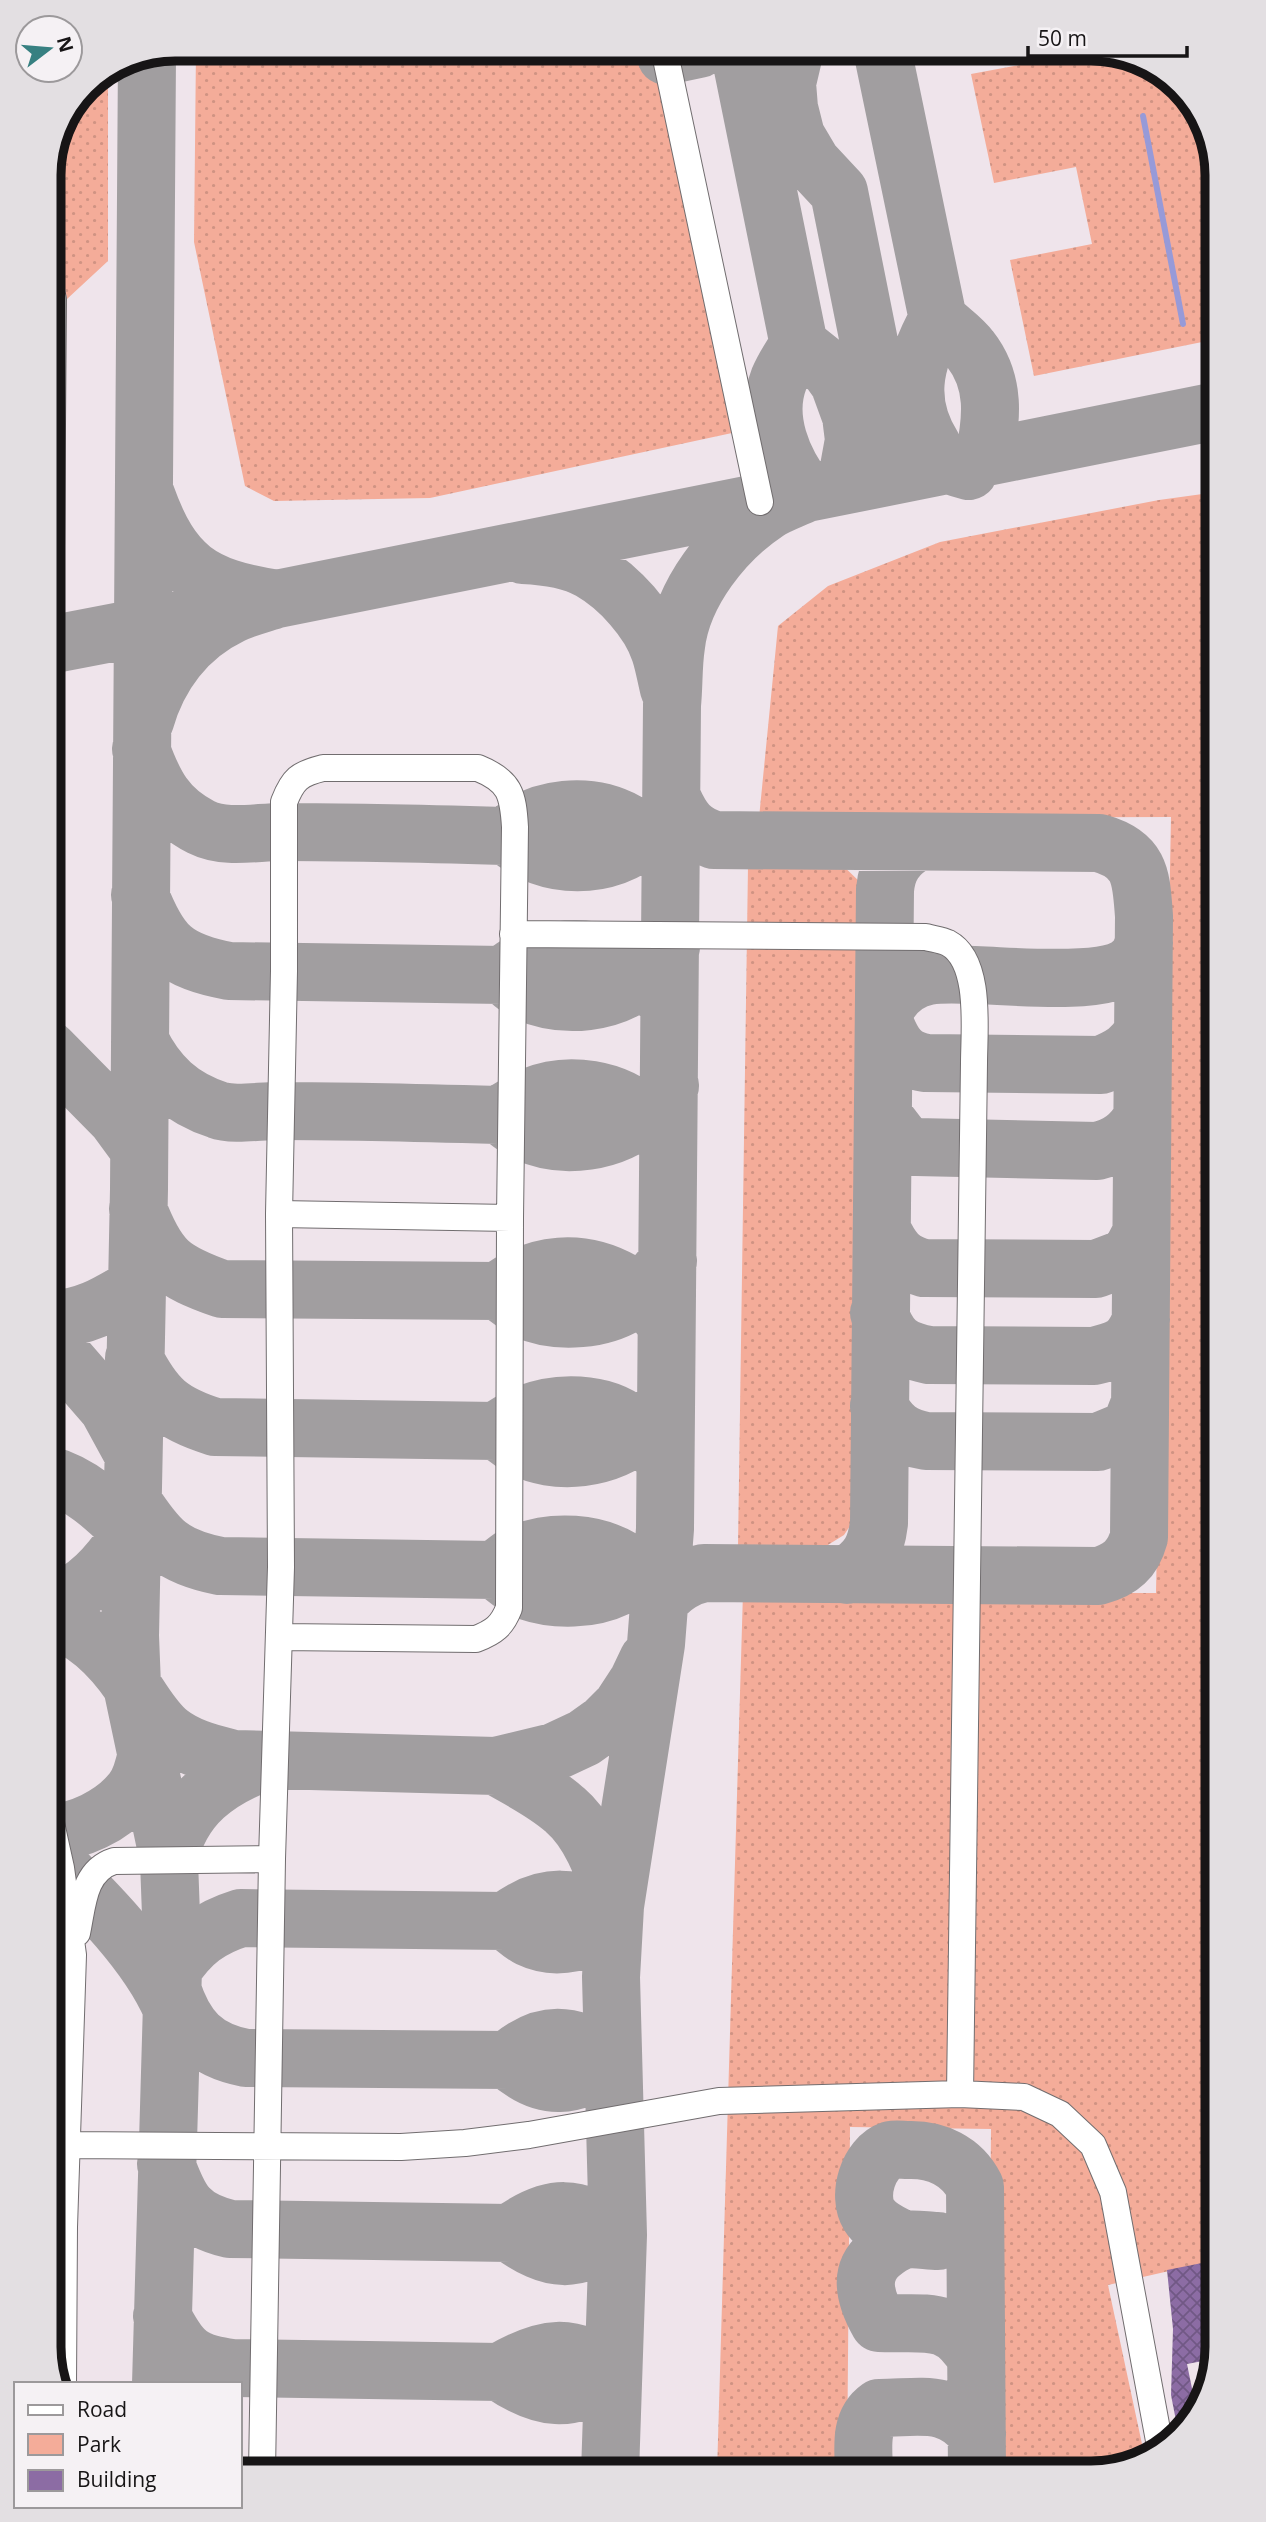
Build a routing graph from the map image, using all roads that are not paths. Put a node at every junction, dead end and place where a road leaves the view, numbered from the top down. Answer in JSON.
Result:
{"nodes":[{"id":1,"x":667,"y":61,"type":"edge"},
{"id":2,"x":760,"y":502,"type":"dead end"},
{"id":3,"x":513,"y":934,"type":"junction"},
{"id":4,"x":279,"y":1214,"type":"junction"},
{"id":5,"x":510,"y":1218,"type":"junction"},
{"id":6,"x":279,"y":1637,"type":"junction"},
{"id":7,"x":272,"y":1859,"type":"junction"},
{"id":8,"x":61,"y":1868,"type":"edge"},
{"id":9,"x":73,"y":1955,"type":"junction"},
{"id":10,"x":960,"y":2094,"type":"junction"},
{"id":11,"x":65,"y":2145,"type":"junction"},
{"id":12,"x":268,"y":2145,"type":"junction"},
{"id":13,"x":61,"y":2223,"type":"edge"},
{"id":14,"x":64,"y":2227,"type":"junction"},
{"id":15,"x":63,"y":2369,"type":"edge"},
{"id":16,"x":1158,"y":2438,"type":"edge"},
{"id":17,"x":262,"y":2461,"type":"edge"}],
"edges":[{"from":1,"to":2,"type":"lane"},
{"from":3,"to":4,"type":"lane"},
{"from":3,"to":5,"type":"lane"},
{"from":3,"to":10,"type":"lane"},
{"from":4,"to":5,"type":"lane"},
{"from":4,"to":6,"type":"lane"},
{"from":5,"to":6,"type":"lane"},
{"from":6,"to":7,"type":"lane"},
{"from":7,"to":9,"type":"lane"},
{"from":7,"to":12,"type":"lane"},
{"from":8,"to":9,"type":"lane"},
{"from":9,"to":11,"type":"lane"},
{"from":10,"to":12,"type":"lane"},
{"from":10,"to":16,"type":"lane"},
{"from":11,"to":12,"type":"lane"},
{"from":11,"to":14,"type":"lane"},
{"from":12,"to":17,"type":"lane"},
{"from":13,"to":14,"type":"lane"},
{"from":14,"to":15,"type":"lane"}]}
